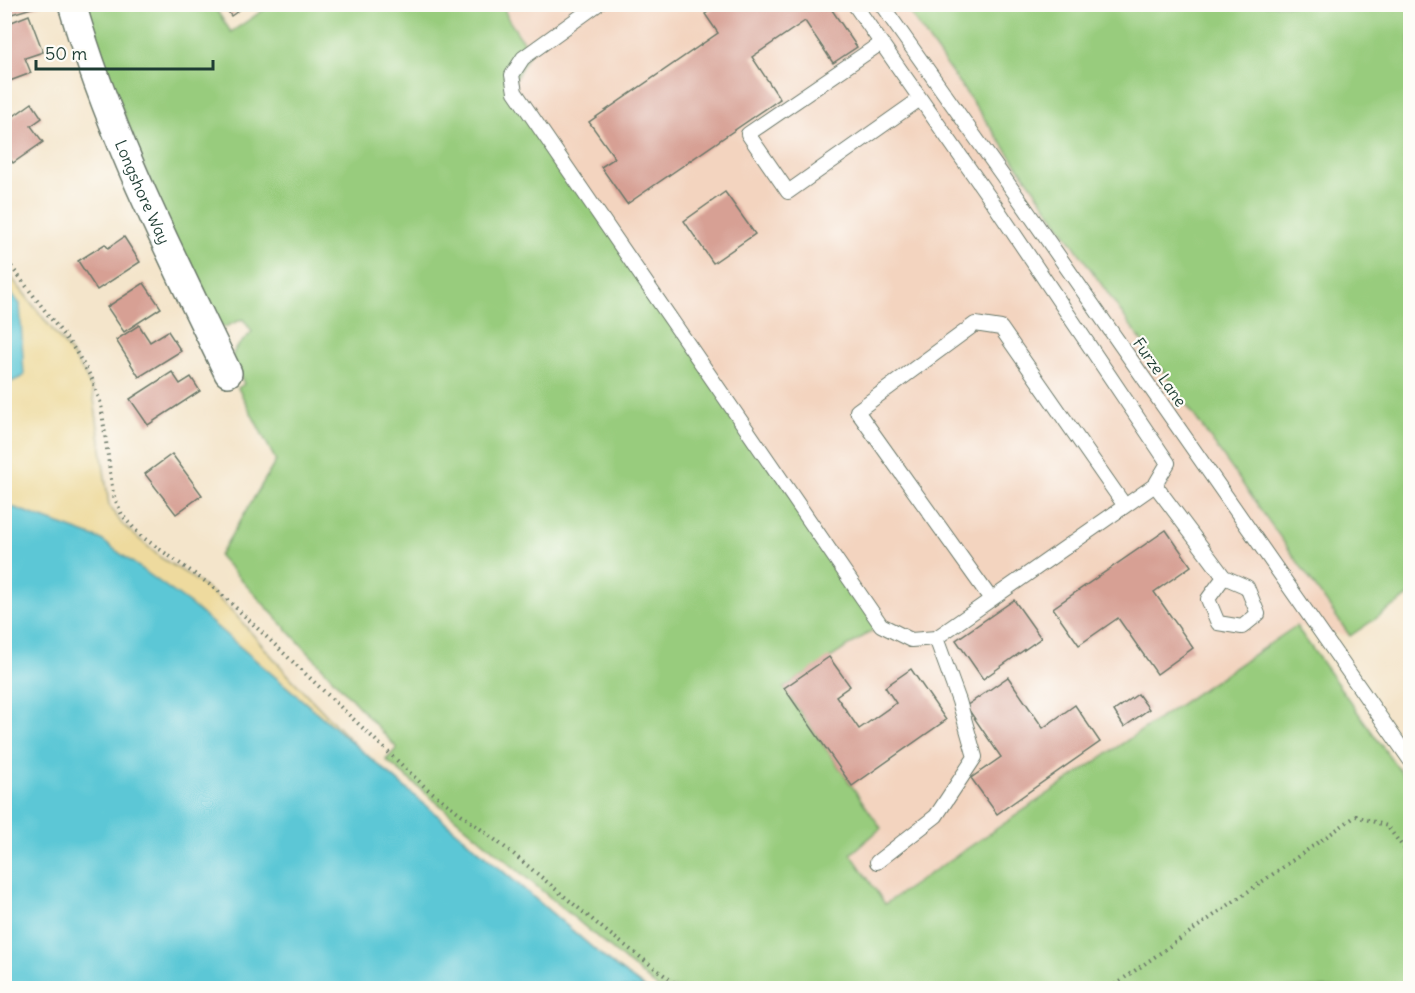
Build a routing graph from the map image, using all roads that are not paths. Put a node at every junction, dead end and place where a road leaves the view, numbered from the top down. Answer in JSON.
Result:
{"nodes":[{"id":1,"x":72,"y":4,"type":"edge"},
{"id":2,"x":598,"y":4,"type":"edge"},
{"id":3,"x":854,"y":4,"type":"edge"},
{"id":4,"x":881,"y":4,"type":"edge"},
{"id":5,"x":881,"y":43,"type":"junction"},
{"id":6,"x":920,"y":99,"type":"junction"},
{"id":7,"x":228,"y":373,"type":"dead end"},
{"id":8,"x":1155,"y":485,"type":"junction"},
{"id":9,"x":1125,"y":506,"type":"junction"},
{"id":10,"x":1224,"y":577,"type":"dead end"},
{"id":11,"x":991,"y":599,"type":"junction"},
{"id":12,"x":936,"y":638,"type":"junction"},
{"id":13,"x":1410,"y":760,"type":"edge"},
{"id":14,"x":877,"y":862,"type":"dead end"}],
"edges":[{"from":1,"to":7,"type":"street","name":"Longshore Way"},
{"from":2,"to":12,"type":"lane"},
{"from":3,"to":5,"type":"lane"},
{"from":4,"to":13,"type":"lane","name":"Furze Lane"},
{"from":5,"to":6,"type":"lane"},
{"from":5,"to":6,"type":"lane"},
{"from":6,"to":8,"type":"lane"},
{"from":8,"to":9,"type":"lane"},
{"from":8,"to":10,"type":"lane"},
{"from":9,"to":11,"type":"lane"},
{"from":9,"to":11,"type":"lane"},
{"from":11,"to":12,"type":"lane"},
{"from":12,"to":14,"type":"lane"}]}
